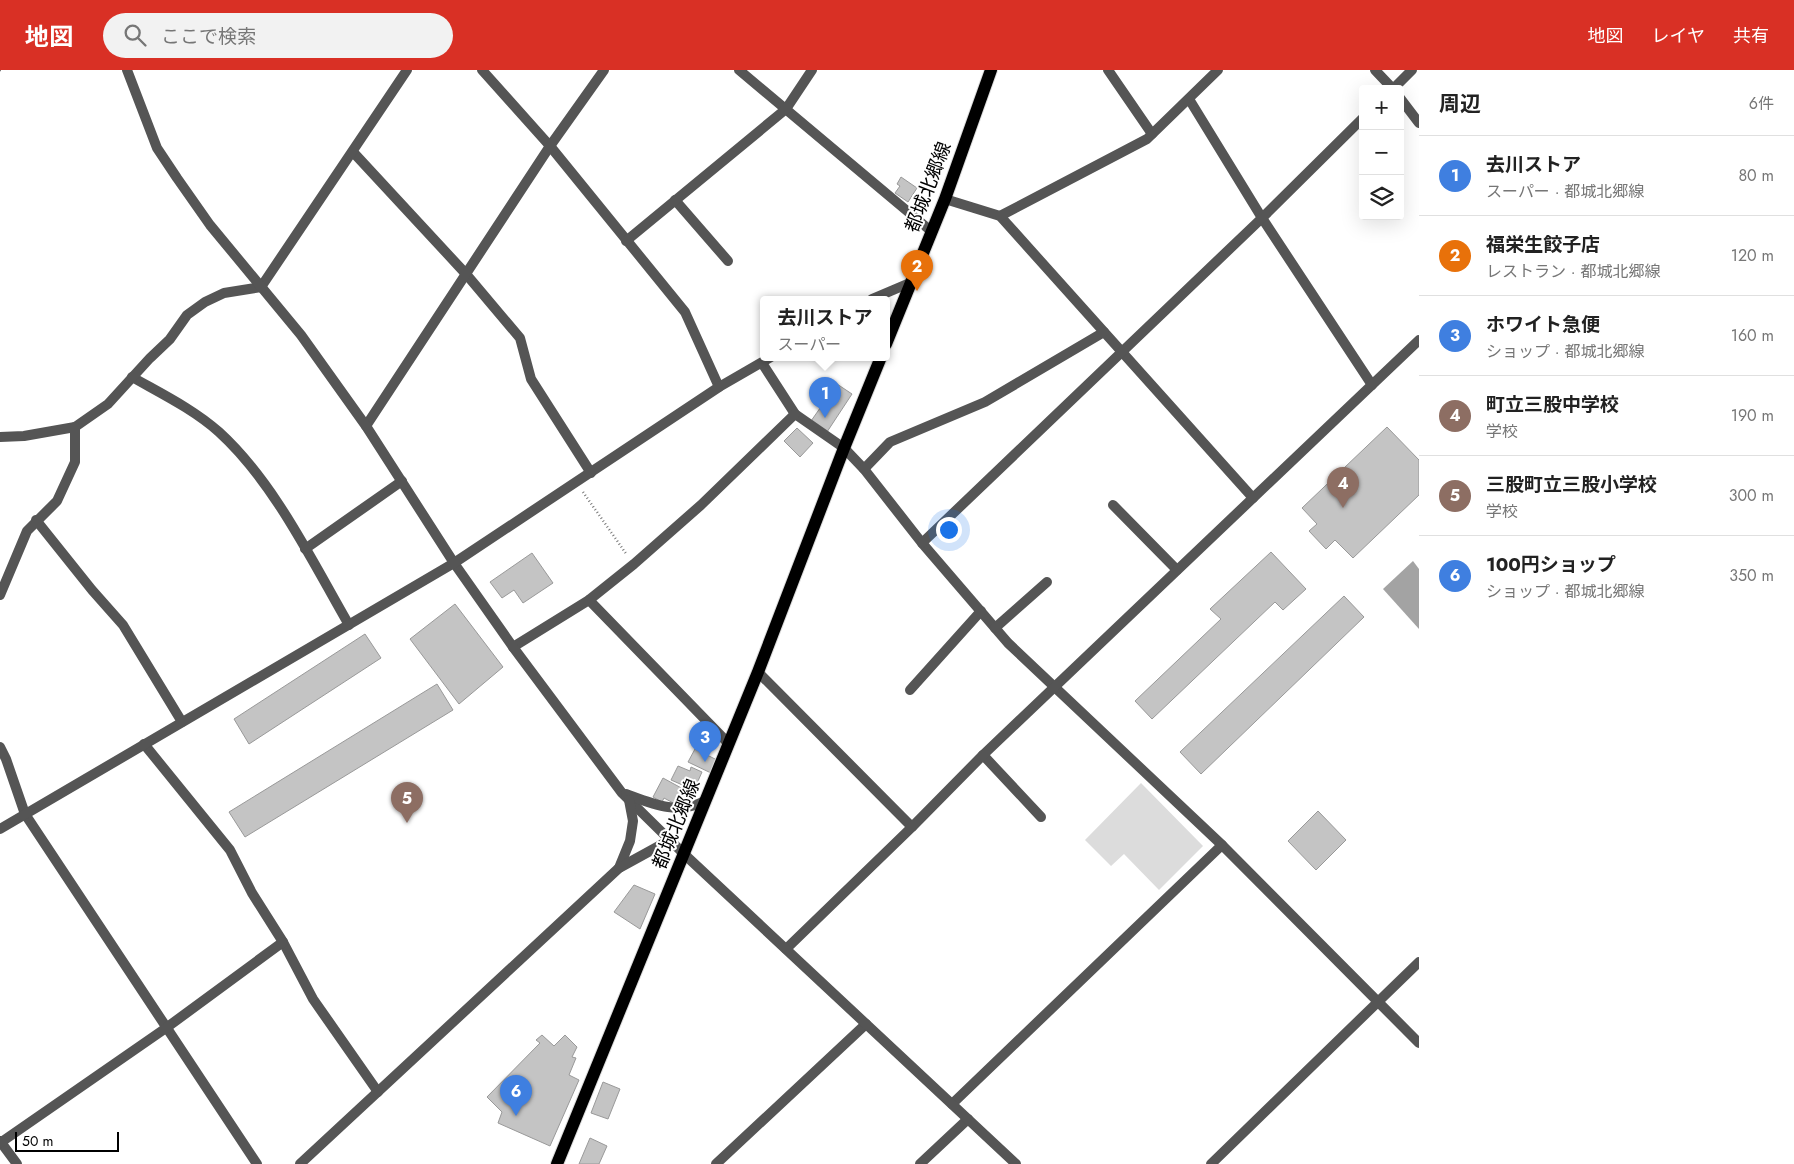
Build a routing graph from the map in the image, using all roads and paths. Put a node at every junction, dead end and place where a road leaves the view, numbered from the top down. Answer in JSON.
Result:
{"nodes":[{"id":1,"x":127,"y":70,"type":"edge"},
{"id":2,"x":408,"y":70,"type":"edge"},
{"id":3,"x":482,"y":70,"type":"edge"},
{"id":4,"x":604,"y":70,"type":"edge"},
{"id":5,"x":739,"y":70,"type":"edge"},
{"id":6,"x":812,"y":70,"type":"edge"},
{"id":7,"x":991,"y":70,"type":"edge"},
{"id":8,"x":1108,"y":70,"type":"edge"},
{"id":9,"x":1218,"y":70,"type":"edge"},
{"id":10,"x":1375,"y":70,"type":"edge"},
{"id":11,"x":1412,"y":70,"type":"edge"},
{"id":12,"x":1389,"y":85,"type":"edge"},
{"id":13,"x":1397,"y":85,"type":"edge"},
{"id":14,"x":1189,"y":99,"type":"junction"},
{"id":15,"x":1404,"y":103,"type":"edge"},
{"id":16,"x":786,"y":109,"type":"junction"},
{"id":17,"x":1359,"y":122,"type":"edge"},
{"id":18,"x":1419,"y":123,"type":"edge"},
{"id":19,"x":1152,"y":134,"type":"junction"},
{"id":20,"x":550,"y":146,"type":"junction"},
{"id":21,"x":353,"y":152,"type":"junction"},
{"id":22,"x":945,"y":199,"type":"junction"},
{"id":23,"x":675,"y":200,"type":"junction"},
{"id":24,"x":1000,"y":216,"type":"junction"},
{"id":25,"x":1262,"y":218,"type":"junction"},
{"id":26,"x":932,"y":231,"type":"junction"},
{"id":27,"x":626,"y":241,"type":"junction"},
{"id":28,"x":728,"y":261,"type":"dead end"},
{"id":29,"x":466,"y":274,"type":"junction"},
{"id":30,"x":912,"y":282,"type":"junction"},
{"id":31,"x":261,"y":287,"type":"junction"},
{"id":32,"x":879,"y":296,"type":"edge"},
{"id":33,"x":1104,"y":332,"type":"junction"},
{"id":34,"x":890,"y":334,"type":"edge"},
{"id":35,"x":1419,"y":340,"type":"edge"},
{"id":36,"x":1122,"y":352,"type":"junction"},
{"id":37,"x":765,"y":361,"type":"edge"},
{"id":38,"x":768,"y":361,"type":"edge"},
{"id":39,"x":879,"y":361,"type":"edge"},
{"id":40,"x":132,"y":377,"type":"junction"},
{"id":41,"x":1372,"y":385,"type":"junction"},
{"id":42,"x":719,"y":386,"type":"junction"},
{"id":43,"x":795,"y":414,"type":"junction"},
{"id":44,"x":75,"y":426,"type":"junction"},
{"id":45,"x":366,"y":426,"type":"junction"},
{"id":46,"x":0,"y":437,"type":"edge"},
{"id":47,"x":844,"y":448,"type":"junction"},
{"id":48,"x":864,"y":469,"type":"junction"},
{"id":49,"x":591,"y":473,"type":"junction"},
{"id":50,"x":402,"y":481,"type":"junction"},
{"id":51,"x":576,"y":483,"type":"junction"},
{"id":52,"x":1253,"y":498,"type":"junction"},
{"id":53,"x":1113,"y":504,"type":"dead end"},
{"id":54,"x":36,"y":520,"type":"junction"},
{"id":55,"x":922,"y":543,"type":"junction"},
{"id":56,"x":304,"y":549,"type":"junction"},
{"id":57,"x":454,"y":563,"type":"junction"},
{"id":58,"x":634,"y":564,"type":"junction"},
{"id":59,"x":1177,"y":570,"type":"junction"},
{"id":60,"x":1047,"y":582,"type":"dead end"},
{"id":61,"x":0,"y":595,"type":"edge"},
{"id":62,"x":590,"y":600,"type":"junction"},
{"id":63,"x":980,"y":611,"type":"junction"},
{"id":64,"x":349,"y":625,"type":"junction"},
{"id":65,"x":995,"y":628,"type":"junction"},
{"id":66,"x":514,"y":647,"type":"junction"},
{"id":67,"x":758,"y":672,"type":"junction"},
{"id":68,"x":1054,"y":687,"type":"junction"},
{"id":69,"x":910,"y":690,"type":"dead end"},
{"id":70,"x":182,"y":722,"type":"junction"},
{"id":71,"x":728,"y":743,"type":"junction"},
{"id":72,"x":144,"y":744,"type":"junction"},
{"id":73,"x":0,"y":748,"type":"edge"},
{"id":74,"x":983,"y":755,"type":"junction"},
{"id":75,"x":626,"y":796,"type":"junction"},
{"id":76,"x":705,"y":801,"type":"junction"},
{"id":77,"x":25,"y":814,"type":"junction"},
{"id":78,"x":1041,"y":817,"type":"dead end"},
{"id":79,"x":912,"y":827,"type":"junction"},
{"id":80,"x":0,"y":829,"type":"edge"},
{"id":81,"x":670,"y":840,"type":"junction"},
{"id":82,"x":1222,"y":845,"type":"junction"},
{"id":83,"x":684,"y":854,"type":"junction"},
{"id":84,"x":619,"y":868,"type":"junction"},
{"id":85,"x":283,"y":942,"type":"junction"},
{"id":86,"x":786,"y":949,"type":"junction"},
{"id":87,"x":1419,"y":962,"type":"edge"},
{"id":88,"x":1378,"y":1002,"type":"junction"},
{"id":89,"x":866,"y":1024,"type":"junction"},
{"id":90,"x":166,"y":1028,"type":"junction"},
{"id":91,"x":1419,"y":1043,"type":"edge"},
{"id":92,"x":378,"y":1092,"type":"junction"},
{"id":93,"x":952,"y":1104,"type":"junction"},
{"id":94,"x":968,"y":1119,"type":"junction"},
{"id":95,"x":0,"y":1142,"type":"edge"},
{"id":96,"x":17,"y":1164,"type":"edge"},
{"id":97,"x":257,"y":1164,"type":"edge"},
{"id":98,"x":300,"y":1164,"type":"edge"},
{"id":99,"x":557,"y":1164,"type":"edge"},
{"id":100,"x":716,"y":1164,"type":"edge"},
{"id":101,"x":920,"y":1164,"type":"edge"},
{"id":102,"x":1016,"y":1164,"type":"edge"},
{"id":103,"x":1211,"y":1164,"type":"edge"}],
"edges":[{"from":1,"to":31,"type":"street"},
{"from":2,"to":21,"type":"street"},
{"from":3,"to":20,"type":"street"},
{"from":4,"to":20,"type":"street"},
{"from":5,"to":16,"type":"street"},
{"from":6,"to":16,"type":"street"},
{"from":7,"to":22,"type":"main road","name":"都城北郷線"},
{"from":8,"to":19,"type":"street"},
{"from":9,"to":14,"type":"street"},
{"from":10,"to":12,"type":"street"},
{"from":11,"to":13,"type":"street"},
{"from":14,"to":19,"type":"street"},
{"from":14,"to":25,"type":"street"},
{"from":15,"to":18,"type":"street"},
{"from":16,"to":23,"type":"street"},
{"from":16,"to":26,"type":"street"},
{"from":17,"to":25,"type":"street"},
{"from":19,"to":24,"type":"street"},
{"from":20,"to":27,"type":"street"},
{"from":20,"to":29,"type":"street"},
{"from":21,"to":29,"type":"street"},
{"from":21,"to":31,"type":"street"},
{"from":22,"to":24,"type":"street"},
{"from":22,"to":26,"type":"main road","name":"都城北郷線"},
{"from":23,"to":27,"type":"street"},
{"from":23,"to":28,"type":"street"},
{"from":24,"to":33,"type":"street"},
{"from":25,"to":36,"type":"street"},
{"from":25,"to":41,"type":"street"},
{"from":26,"to":30,"type":"main road","name":"都城北郷線"},
{"from":27,"to":42,"type":"street"},
{"from":29,"to":45,"type":"street"},
{"from":29,"to":49,"type":"street"},
{"from":30,"to":32,"type":"street"},
{"from":30,"to":34,"type":"main road","name":"都城北郷線"},
{"from":31,"to":40,"type":"street"},
{"from":31,"to":45,"type":"street"},
{"from":33,"to":36,"type":"street"},
{"from":33,"to":48,"type":"street"},
{"from":35,"to":41,"type":"street"},
{"from":36,"to":52,"type":"street"},
{"from":36,"to":55,"type":"street"},
{"from":37,"to":42,"type":"street"},
{"from":38,"to":43,"type":"street"},
{"from":39,"to":47,"type":"main road","name":"都城北郷線"},
{"from":40,"to":44,"type":"street"},
{"from":40,"to":56,"type":"street"},
{"from":41,"to":52,"type":"street"},
{"from":42,"to":49,"type":"street"},
{"from":43,"to":47,"type":"street"},
{"from":43,"to":58,"type":"street"},
{"from":44,"to":46,"type":"street"},
{"from":44,"to":54,"type":"street"},
{"from":45,"to":50,"type":"street"},
{"from":47,"to":48,"type":"street"},
{"from":47,"to":67,"type":"main road","name":"都城北郷線"},
{"from":48,"to":55,"type":"street"},
{"from":49,"to":51,"type":"street"},
{"from":50,"to":56,"type":"street"},
{"from":50,"to":57,"type":"street"},
{"from":51,"to":57,"type":"street"},
{"from":51,"to":58,"type":"path"},
{"from":52,"to":59,"type":"street"},
{"from":53,"to":59,"type":"street"},
{"from":54,"to":61,"type":"street"},
{"from":54,"to":70,"type":"street"},
{"from":55,"to":63,"type":"street"},
{"from":56,"to":64,"type":"street"},
{"from":57,"to":64,"type":"street"},
{"from":57,"to":66,"type":"street"},
{"from":58,"to":62,"type":"street"},
{"from":59,"to":68,"type":"street"},
{"from":60,"to":65,"type":"street"},
{"from":62,"to":66,"type":"street"},
{"from":62,"to":71,"type":"street"},
{"from":63,"to":65,"type":"street"},
{"from":63,"to":69,"type":"street"},
{"from":64,"to":70,"type":"street"},
{"from":65,"to":68,"type":"street"},
{"from":66,"to":75,"type":"street"},
{"from":67,"to":71,"type":"main road","name":"都城北郷線"},
{"from":67,"to":79,"type":"street"},
{"from":68,"to":74,"type":"street"},
{"from":68,"to":82,"type":"street"},
{"from":70,"to":72,"type":"street"},
{"from":71,"to":76,"type":"main road","name":"都城北郷線"},
{"from":72,"to":77,"type":"street"},
{"from":72,"to":85,"type":"street"},
{"from":73,"to":77,"type":"street"},
{"from":74,"to":78,"type":"street"},
{"from":74,"to":79,"type":"street"},
{"from":75,"to":76,"type":"street"},
{"from":75,"to":81,"type":"street"},
{"from":75,"to":84,"type":"street"},
{"from":76,"to":83,"type":"main road","name":"都城北郷線"},
{"from":77,"to":80,"type":"street"},
{"from":77,"to":90,"type":"street"},
{"from":79,"to":86,"type":"street"},
{"from":81,"to":83,"type":"street"},
{"from":81,"to":84,"type":"street"},
{"from":82,"to":88,"type":"street"},
{"from":82,"to":93,"type":"street"},
{"from":83,"to":86,"type":"street"},
{"from":83,"to":99,"type":"main road","name":"都城北郷線"},
{"from":84,"to":92,"type":"street"},
{"from":85,"to":90,"type":"street"},
{"from":85,"to":92,"type":"street"},
{"from":86,"to":89,"type":"street"},
{"from":87,"to":88,"type":"street"},
{"from":88,"to":91,"type":"street"},
{"from":88,"to":103,"type":"street"},
{"from":89,"to":93,"type":"street"},
{"from":89,"to":100,"type":"street"},
{"from":90,"to":95,"type":"street"},
{"from":90,"to":97,"type":"street"},
{"from":92,"to":98,"type":"street"},
{"from":93,"to":94,"type":"street"},
{"from":94,"to":101,"type":"street"},
{"from":94,"to":102,"type":"street"},
{"from":95,"to":96,"type":"street"}]}
